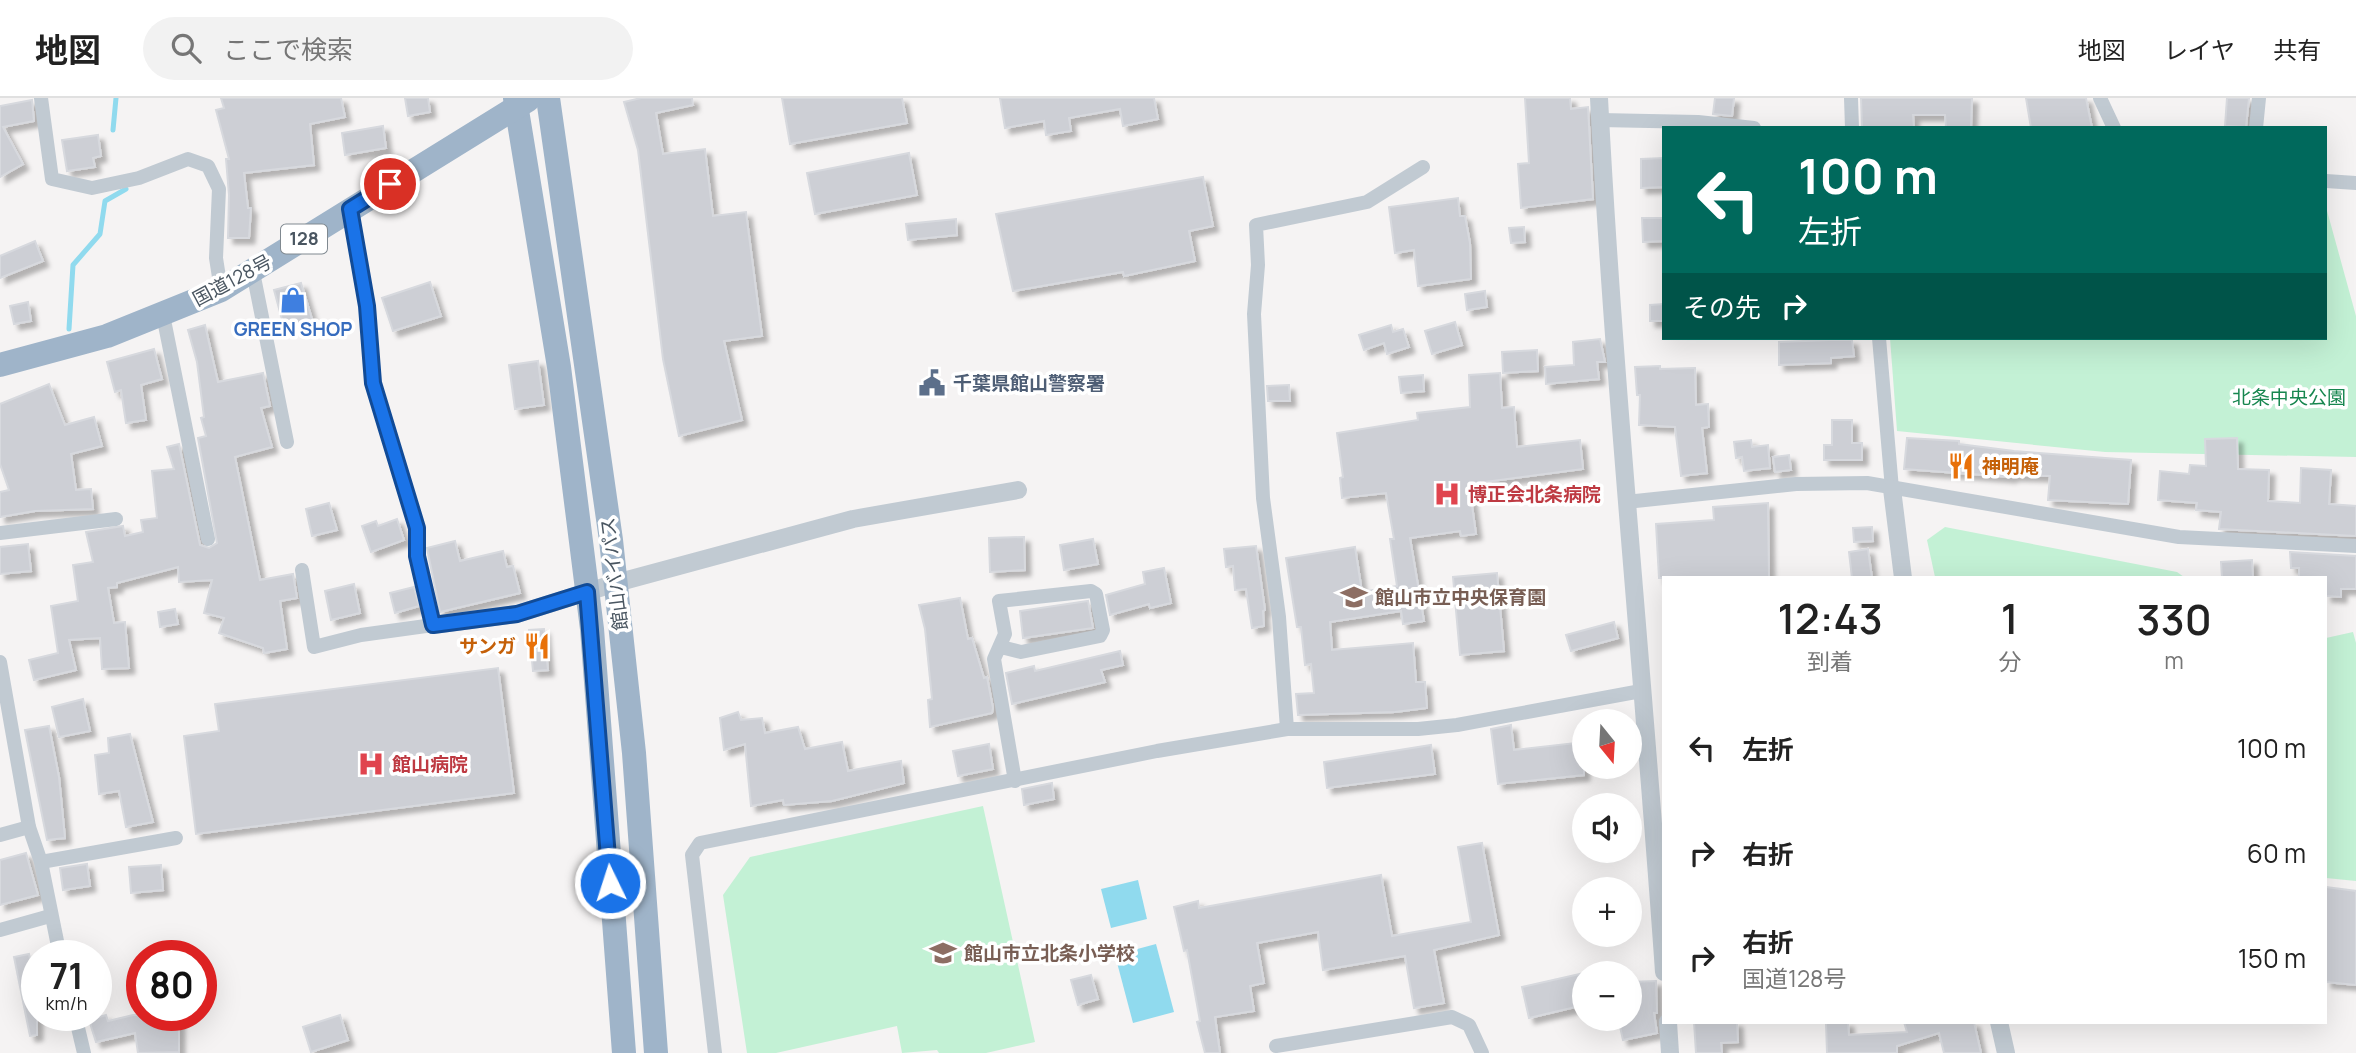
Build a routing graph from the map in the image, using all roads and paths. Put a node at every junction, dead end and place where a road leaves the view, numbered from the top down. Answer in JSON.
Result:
{"nodes":[{"id":1,"x":41,"y":98,"type":"edge"},
{"id":2,"x":548,"y":98,"type":"edge"},
{"id":3,"x":1599,"y":98,"type":"edge"},
{"id":4,"x":1851,"y":98,"type":"edge"},
{"id":5,"x":2100,"y":98,"type":"edge"},
{"id":6,"x":2259,"y":98,"type":"edge"},
{"id":7,"x":521,"y":101,"type":"edge"},
{"id":8,"x":1600,"y":120,"type":"junction"},
{"id":9,"x":1735,"y":126,"type":"edge"},
{"id":10,"x":1852,"y":126,"type":"edge"},
{"id":11,"x":2113,"y":126,"type":"edge"},
{"id":12,"x":2256,"y":126,"type":"edge"},
{"id":13,"x":1423,"y":167,"type":"dead end"},
{"id":14,"x":2327,"y":181,"type":"edge"},
{"id":15,"x":2356,"y":183,"type":"edge"},
{"id":16,"x":350,"y":209,"type":"junction"},
{"id":17,"x":253,"y":272,"type":"junction"},
{"id":18,"x":221,"y":290,"type":"junction"},
{"id":19,"x":163,"y":315,"type":"junction"},
{"id":20,"x":1880,"y":340,"type":"edge"},
{"id":21,"x":0,"y":365,"type":"edge"},
{"id":22,"x":287,"y":442,"type":"dead end"},
{"id":23,"x":1892,"y":489,"type":"junction"},
{"id":24,"x":1018,"y":490,"type":"dead end"},
{"id":25,"x":1626,"y":502,"type":"junction"},
{"id":26,"x":116,"y":519,"type":"dead end"},
{"id":27,"x":0,"y":533,"type":"edge"},
{"id":28,"x":208,"y":539,"type":"dead end"},
{"id":29,"x":2356,"y":546,"type":"edge"},
{"id":30,"x":302,"y":570,"type":"dead end"},
{"id":31,"x":1903,"y":576,"type":"edge"},
{"id":32,"x":616,"y":583,"type":"junction"},
{"id":33,"x":587,"y":592,"type":"junction"},
{"id":34,"x":433,"y":625,"type":"junction"},
{"id":35,"x":1001,"y":647,"type":"junction"},
{"id":36,"x":0,"y":662,"type":"edge"},
{"id":37,"x":1642,"y":691,"type":"junction"},
{"id":38,"x":1287,"y":729,"type":"junction"},
{"id":39,"x":1015,"y":781,"type":"junction"},
{"id":40,"x":1658,"y":782,"type":"edge"},
{"id":41,"x":29,"y":827,"type":"junction"},
{"id":42,"x":0,"y":835,"type":"edge"},
{"id":43,"x":176,"y":838,"type":"dead end"},
{"id":44,"x":41,"y":862,"type":"junction"},
{"id":45,"x":1662,"y":909,"type":"edge"},
{"id":46,"x":50,"y":916,"type":"junction"},
{"id":47,"x":0,"y":930,"type":"edge"},
{"id":48,"x":56,"y":940,"type":"edge"},
{"id":49,"x":1668,"y":1024,"type":"edge"},
{"id":50,"x":1999,"y":1024,"type":"edge"},
{"id":51,"x":79,"y":1031,"type":"edge"},
{"id":52,"x":1276,"y":1046,"type":"dead end"},
{"id":53,"x":84,"y":1053,"type":"edge"},
{"id":54,"x":624,"y":1053,"type":"edge"},
{"id":55,"x":656,"y":1053,"type":"edge"},
{"id":56,"x":715,"y":1053,"type":"edge"},
{"id":57,"x":1482,"y":1053,"type":"edge"},
{"id":58,"x":1670,"y":1053,"type":"edge"},
{"id":59,"x":2006,"y":1053,"type":"edge"}],
"edges":[{"from":1,"to":18,"type":"street"},
{"from":2,"to":32,"type":"highway","name":"館山バイパス"},
{"from":3,"to":8,"type":"street"},
{"from":4,"to":10,"type":"street"},
{"from":5,"to":11,"type":"street"},
{"from":6,"to":12,"type":"street"},
{"from":7,"to":16,"type":"highway","name":"国道128号","number":"128"},
{"from":7,"to":33,"type":"highway","name":"館山バイパス"},
{"from":8,"to":9,"type":"street"},
{"from":8,"to":25,"type":"street"},
{"from":13,"to":38,"type":"street"},
{"from":14,"to":15,"type":"street"},
{"from":16,"to":17,"type":"highway","name":"国道128号","number":"128"},
{"from":16,"to":34,"type":"street"},
{"from":17,"to":18,"type":"highway","name":"国道128号","number":"128"},
{"from":17,"to":22,"type":"street"},
{"from":18,"to":19,"type":"highway","name":"国道128号","number":"128"},
{"from":19,"to":21,"type":"highway","name":"国道128号","number":"128"},
{"from":19,"to":28,"type":"street"},
{"from":20,"to":23,"type":"street"},
{"from":23,"to":25,"type":"street"},
{"from":23,"to":29,"type":"street"},
{"from":23,"to":31,"type":"street"},
{"from":24,"to":32,"type":"street"},
{"from":25,"to":37,"type":"street"},
{"from":26,"to":27,"type":"street"},
{"from":30,"to":34,"type":"street"},
{"from":32,"to":33,"type":"street"},
{"from":32,"to":55,"type":"highway","name":"館山バイパス"},
{"from":33,"to":34,"type":"street"},
{"from":33,"to":54,"type":"highway","name":"館山バイパス"},
{"from":35,"to":35,"type":"street"},
{"from":35,"to":39,"type":"street"},
{"from":36,"to":41,"type":"street"},
{"from":37,"to":38,"type":"street"},
{"from":37,"to":40,"type":"street"},
{"from":38,"to":39,"type":"street"},
{"from":39,"to":56,"type":"street"},
{"from":40,"to":45,"type":"street"},
{"from":41,"to":42,"type":"street"},
{"from":41,"to":44,"type":"street"},
{"from":43,"to":44,"type":"street"},
{"from":44,"to":46,"type":"street"},
{"from":46,"to":47,"type":"street"},
{"from":46,"to":48,"type":"street"},
{"from":49,"to":58,"type":"street"},
{"from":50,"to":59,"type":"street"},
{"from":51,"to":53,"type":"street"},
{"from":52,"to":57,"type":"street"}]}
